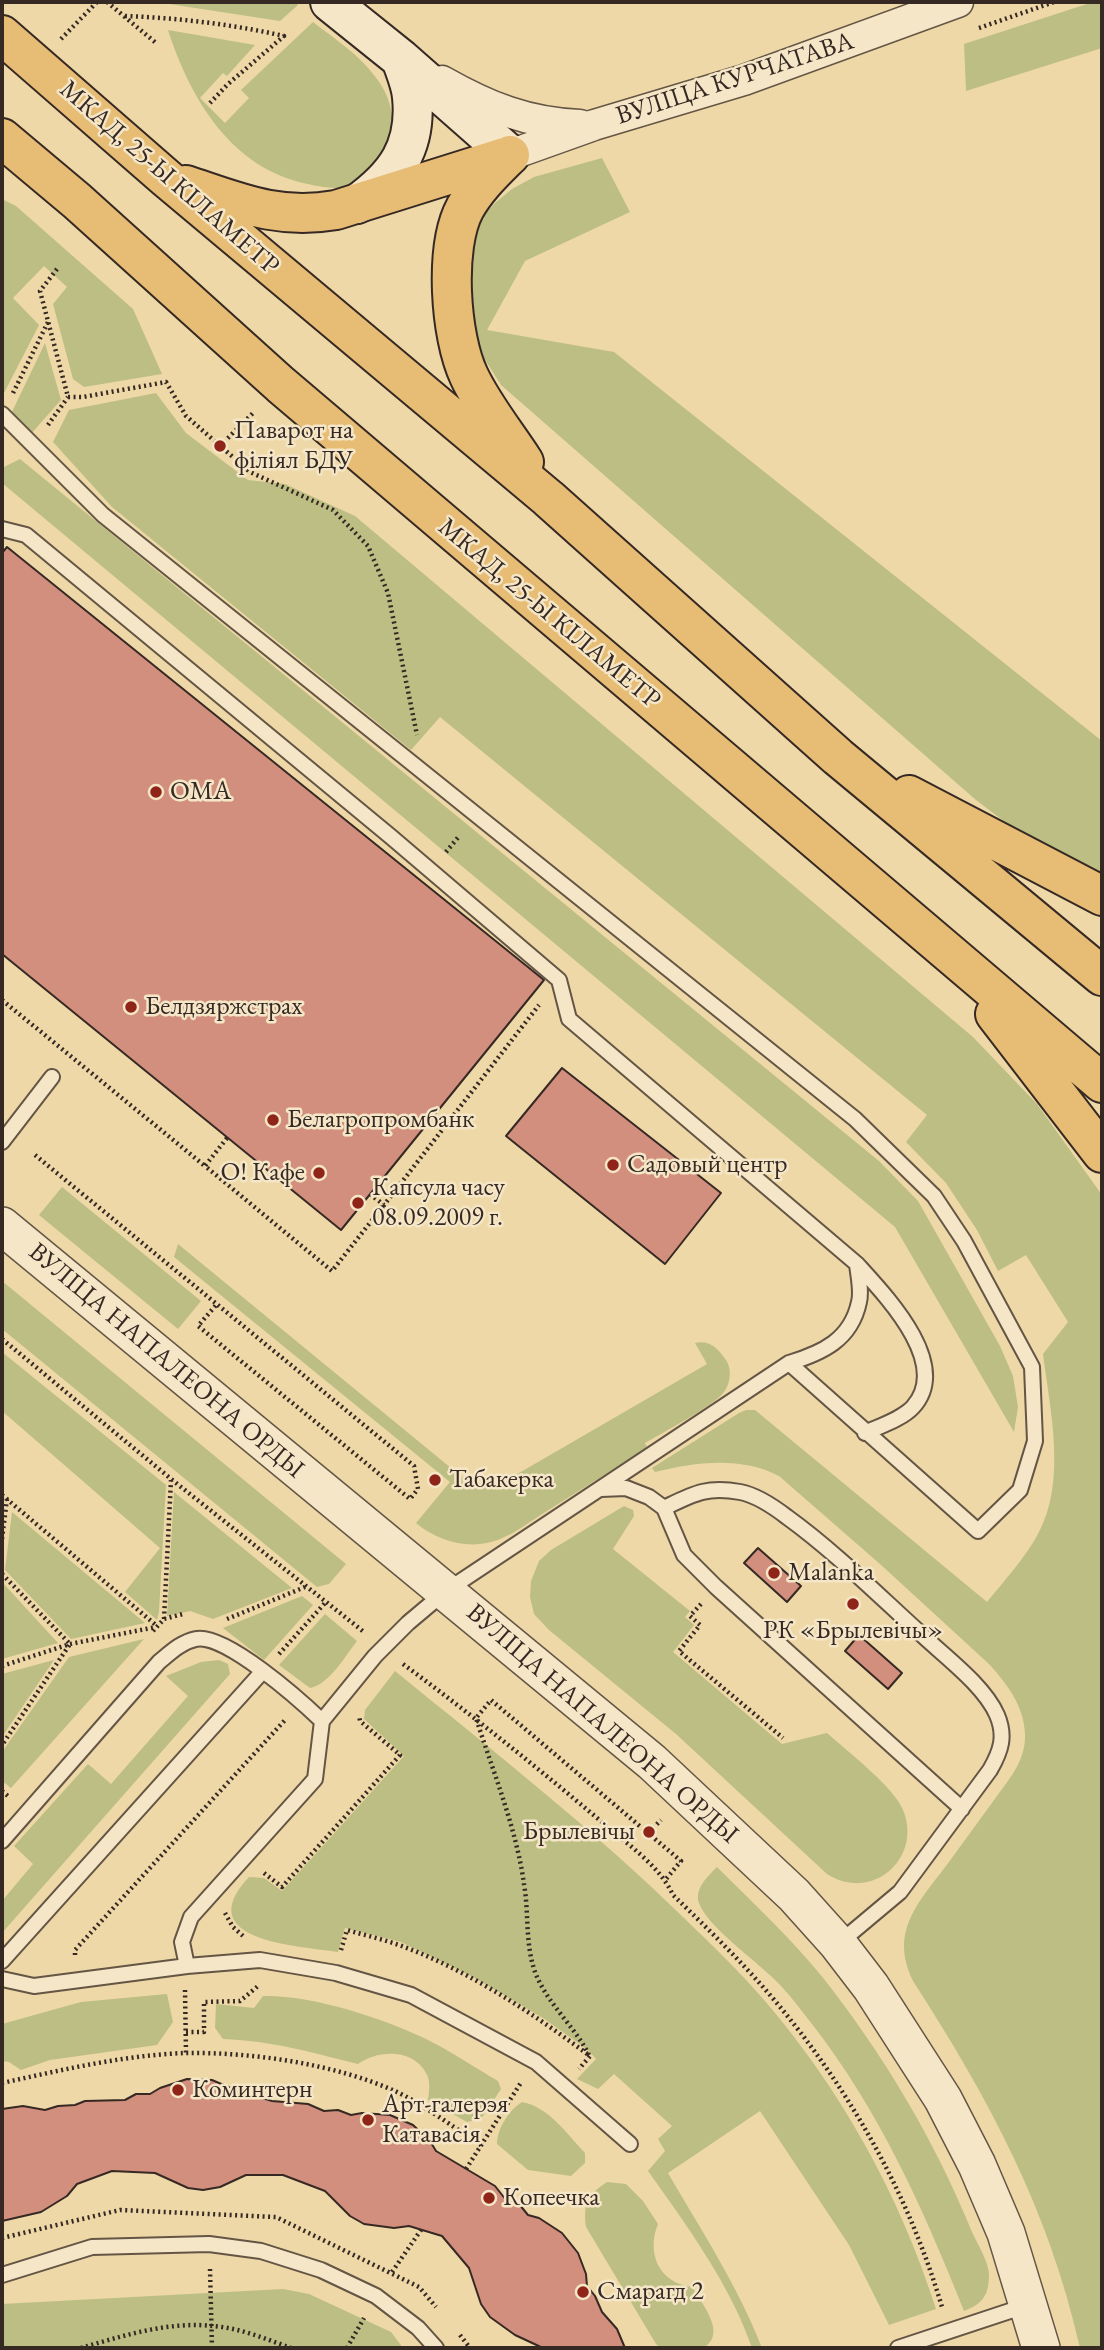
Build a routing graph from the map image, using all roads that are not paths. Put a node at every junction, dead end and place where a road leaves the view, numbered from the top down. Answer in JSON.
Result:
{"nodes":[{"id":1,"x":330,"y":2,"type":"edge"},
{"id":2,"x":958,"y":2,"type":"edge"},
{"id":3,"x":2,"y":35,"type":"edge"},
{"id":4,"x":401,"y":59,"type":"junction"},
{"id":5,"x":594,"y":125,"type":"junction"},
{"id":6,"x":2,"y":138,"type":"edge"},
{"id":7,"x":510,"y":155,"type":"junction"},
{"id":8,"x":2,"y":175,"type":"edge"},
{"id":9,"x":166,"y":178,"type":"junction"},
{"id":10,"x":77,"y":201,"type":"junction"},
{"id":11,"x":357,"y":204,"type":"junction"},
{"id":12,"x":2,"y":414,"type":"edge"},
{"id":13,"x":548,"y":498,"type":"junction"},
{"id":14,"x":2,"y":529,"type":"edge"},
{"id":15,"x":838,"y":757,"type":"junction"},
{"id":16,"x":1102,"y":896,"type":"edge"},
{"id":17,"x":949,"y":954,"type":"junction"},
{"id":18,"x":1102,"y":976,"type":"edge"},
{"id":19,"x":52,"y":1077,"type":"dead end"},
{"id":20,"x":1102,"y":1083,"type":"edge"},
{"id":21,"x":2,"y":1142,"type":"edge"},
{"id":22,"x":1102,"y":1153,"type":"edge"},
{"id":23,"x":2,"y":1226,"type":"edge"},
{"id":24,"x":857,"y":1264,"type":"junction"},
{"id":25,"x":789,"y":1363,"type":"junction"},
{"id":26,"x":865,"y":1433,"type":"junction"},
{"id":27,"x":601,"y":1489,"type":"junction"},
{"id":28,"x":664,"y":1508,"type":"junction"},
{"id":29,"x":446,"y":1591,"type":"junction"},
{"id":30,"x":263,"y":1671,"type":"junction"},
{"id":31,"x":322,"y":1721,"type":"junction"},
{"id":32,"x":962,"y":1809,"type":"junction"},
{"id":33,"x":2,"y":1841,"type":"edge"},
{"id":34,"x":838,"y":1944,"type":"junction"},
{"id":35,"x":2,"y":1961,"type":"edge"},
{"id":36,"x":187,"y":1966,"type":"junction"},
{"id":37,"x":2,"y":1979,"type":"edge"},
{"id":38,"x":630,"y":2144,"type":"dead end"},
{"id":39,"x":2,"y":2275,"type":"edge"},
{"id":40,"x":1030,"y":2305,"type":"junction"},
{"id":41,"x":436,"y":2348,"type":"edge"},
{"id":42,"x":898,"y":2348,"type":"edge"},
{"id":43,"x":1041,"y":2348,"type":"edge"}],
"edges":[{"from":1,"to":4,"type":"main road"},
{"from":2,"to":5,"type":"street","name":"ВУЛІЦА КУРЧАТАВА"},
{"from":3,"to":9,"type":"highway","name":"МКАД, 25-Ы КІЛАМЕТР"},
{"from":4,"to":5,"type":"street"},
{"from":4,"to":7,"type":"main road"},
{"from":4,"to":11,"type":"main road"},
{"from":5,"to":7,"type":"street","name":"ВУЛІЦА КУРЧАТАВА"},
{"from":6,"to":10,"type":"highway","name":"МКАД, 25-Ы КІЛАМЕТР"},
{"from":7,"to":11,"type":"highway"},
{"from":7,"to":13,"type":"highway"},
{"from":8,"to":10,"type":"highway"},
{"from":9,"to":11,"type":"highway"},
{"from":9,"to":13,"type":"highway","name":"МКАД, 25-Ы КІЛАМЕТР"},
{"from":10,"to":17,"type":"highway","name":"МКАД, 25-Ы КІЛАМЕТР"},
{"from":12,"to":26,"type":"lane"},
{"from":13,"to":15,"type":"highway","name":"МКАД, 25-Ы КІЛАМЕТР"},
{"from":14,"to":24,"type":"lane"},
{"from":15,"to":16,"type":"highway"},
{"from":15,"to":18,"type":"highway","name":"МКАД, 25-Ы КІЛАМЕТР"},
{"from":17,"to":20,"type":"highway","name":"МКАД, 25-Ы КІЛАМЕТР"},
{"from":17,"to":22,"type":"highway"},
{"from":19,"to":21,"type":"lane"},
{"from":23,"to":29,"type":"street","name":"ВУЛІЦА НАПАЛЕОНА ОРДЫ"},
{"from":24,"to":25,"type":"lane"},
{"from":24,"to":26,"type":"lane"},
{"from":25,"to":26,"type":"lane"},
{"from":25,"to":27,"type":"lane"},
{"from":27,"to":28,"type":"lane"},
{"from":27,"to":29,"type":"lane"},
{"from":28,"to":32,"type":"lane"},
{"from":28,"to":32,"type":"lane"},
{"from":29,"to":31,"type":"lane"},
{"from":29,"to":34,"type":"street","name":"ВУЛІЦА НАПАЛЕОНА ОРДЫ"},
{"from":30,"to":31,"type":"lane"},
{"from":30,"to":33,"type":"lane"},
{"from":30,"to":35,"type":"lane"},
{"from":31,"to":36,"type":"lane"},
{"from":32,"to":34,"type":"lane"},
{"from":34,"to":40,"type":"street","name":"ВУЛІЦА НАПАЛЕОНА ОРДЫ"},
{"from":36,"to":37,"type":"lane"},
{"from":36,"to":38,"type":"lane"},
{"from":39,"to":41,"type":"lane"},
{"from":40,"to":42,"type":"lane"},
{"from":40,"to":43,"type":"street","name":"ВУЛІЦА НАПАЛЕОНА ОРДЫ"}]}
